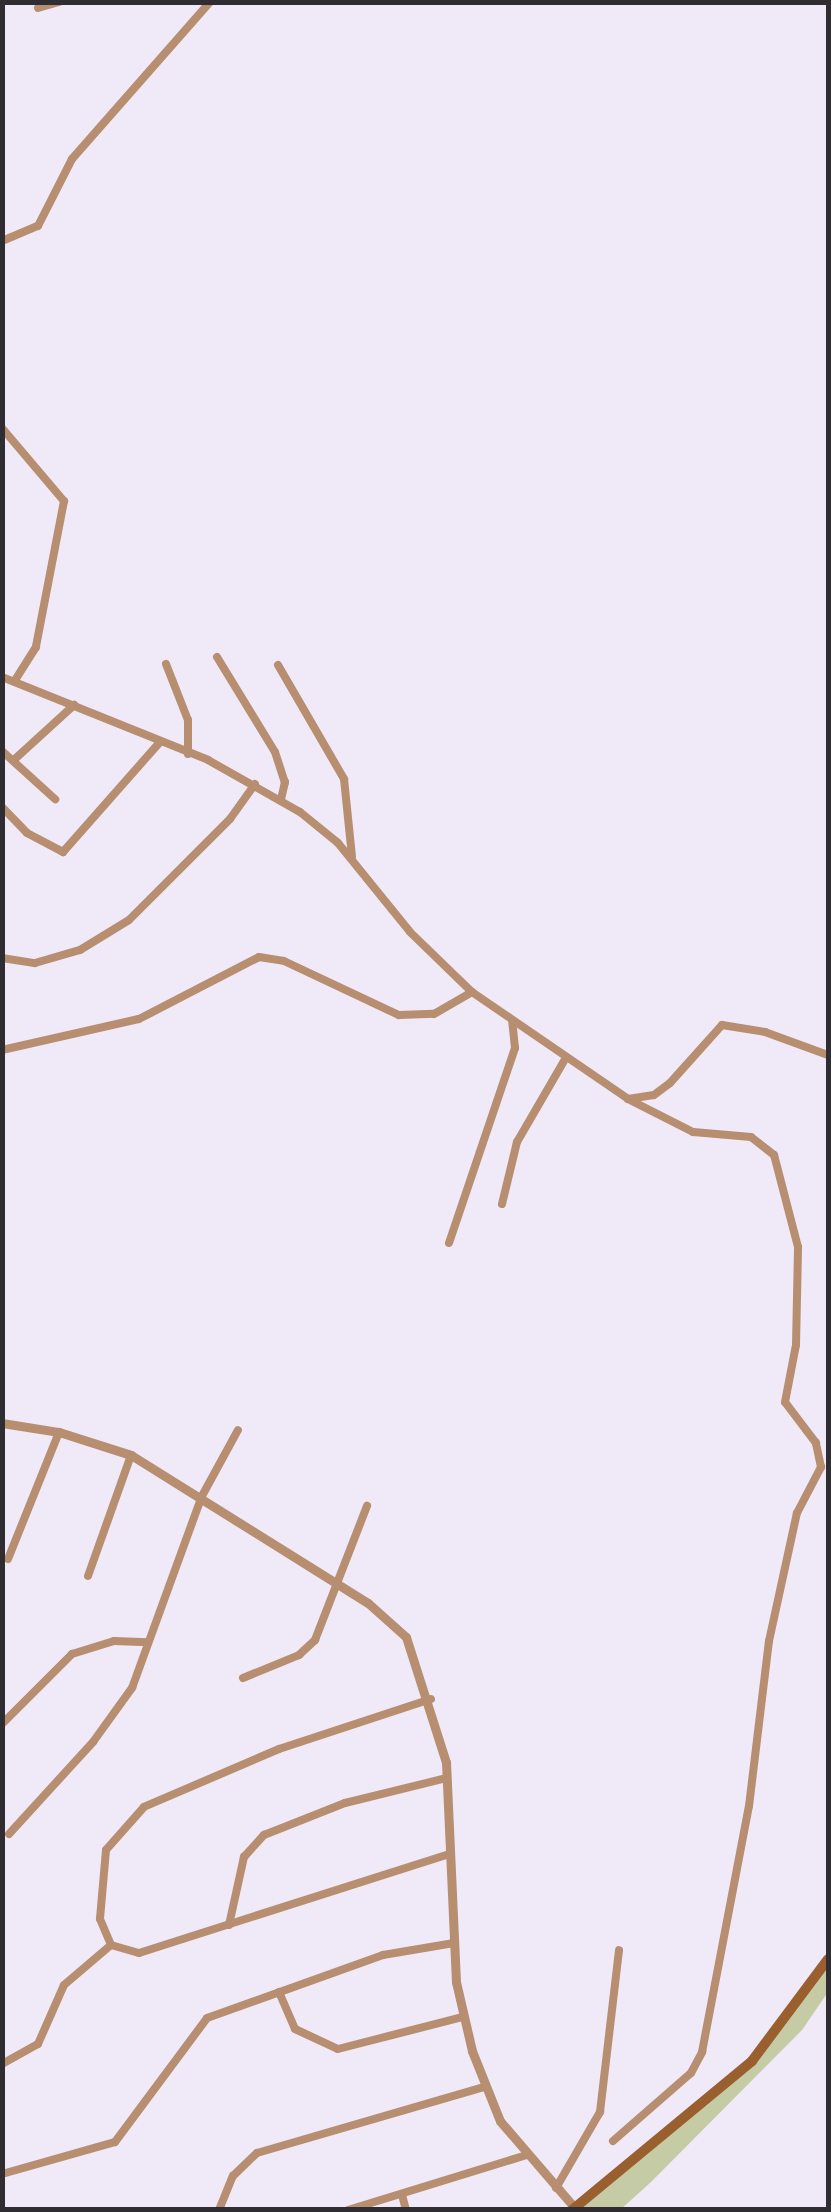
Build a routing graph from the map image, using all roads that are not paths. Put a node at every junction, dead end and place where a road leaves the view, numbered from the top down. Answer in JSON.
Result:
{"nodes":[{"id":1,"x":58,"y":2,"type":"edge"},
{"id":2,"x":210,"y":2,"type":"edge"},
{"id":3,"x":38,"y":8,"type":"dead end"},
{"id":4,"x":2,"y":241,"type":"edge"},
{"id":5,"x":2,"y":428,"type":"edge"},
{"id":6,"x":217,"y":657,"type":"dead end"},
{"id":7,"x":166,"y":664,"type":"dead end"},
{"id":8,"x":278,"y":666,"type":"dead end"},
{"id":9,"x":2,"y":677,"type":"edge"},
{"id":10,"x":14,"y":682,"type":"junction"},
{"id":11,"x":74,"y":705,"type":"junction"},
{"id":12,"x":158,"y":743,"type":"junction"},
{"id":13,"x":2,"y":750,"type":"edge"},
{"id":14,"x":188,"y":754,"type":"junction"},
{"id":15,"x":16,"y":758,"type":"junction"},
{"id":16,"x":255,"y":784,"type":"junction"},
{"id":17,"x":55,"y":799,"type":"dead end"},
{"id":18,"x":280,"y":799,"type":"junction"},
{"id":19,"x":2,"y":807,"type":"edge"},
{"id":20,"x":352,"y":858,"type":"junction"},
{"id":21,"x":2,"y":958,"type":"edge"},
{"id":22,"x":472,"y":992,"type":"junction"},
{"id":23,"x":512,"y":1021,"type":"junction"},
{"id":24,"x":2,"y":1050,"type":"edge"},
{"id":25,"x":828,"y":1054,"type":"edge"},
{"id":26,"x":564,"y":1060,"type":"junction"},
{"id":27,"x":628,"y":1098,"type":"junction"},
{"id":28,"x":502,"y":1204,"type":"dead end"},
{"id":29,"x":449,"y":1242,"type":"dead end"},
{"id":30,"x":2,"y":1423,"type":"edge"},
{"id":31,"x":238,"y":1430,"type":"dead end"},
{"id":32,"x":58,"y":1432,"type":"junction"},
{"id":33,"x":131,"y":1455,"type":"junction"},
{"id":34,"x":202,"y":1496,"type":"junction"},
{"id":35,"x":367,"y":1506,"type":"dead end"},
{"id":36,"x":8,"y":1559,"type":"dead end"},
{"id":37,"x":88,"y":1576,"type":"dead end"},
{"id":38,"x":339,"y":1586,"type":"junction"},
{"id":39,"x":148,"y":1642,"type":"junction"},
{"id":40,"x":242,"y":1678,"type":"dead end"},
{"id":41,"x":431,"y":1699,"type":"junction"},
{"id":42,"x":2,"y":1724,"type":"edge"},
{"id":43,"x":447,"y":1778,"type":"junction"},
{"id":44,"x":9,"y":1834,"type":"dead end"},
{"id":45,"x":449,"y":1854,"type":"junction"},
{"id":46,"x":230,"y":1925,"type":"junction"},
{"id":47,"x":454,"y":1943,"type":"junction"},
{"id":48,"x":111,"y":1945,"type":"junction"},
{"id":49,"x":619,"y":1950,"type":"dead end"},
{"id":50,"x":828,"y":1959,"type":"edge"},
{"id":51,"x":278,"y":1992,"type":"junction"},
{"id":52,"x":463,"y":2017,"type":"junction"},
{"id":53,"x":2,"y":2064,"type":"edge"},
{"id":54,"x":484,"y":2087,"type":"junction"},
{"id":55,"x":613,"y":2141,"type":"dead end"},
{"id":56,"x":527,"y":2155,"type":"junction"},
{"id":57,"x":2,"y":2174,"type":"edge"},
{"id":58,"x":556,"y":2188,"type":"junction"},
{"id":59,"x":402,"y":2195,"type":"junction"},
{"id":60,"x":573,"y":2208,"type":"edge"},
{"id":61,"x":219,"y":2210,"type":"edge"},
{"id":62,"x":348,"y":2210,"type":"edge"},
{"id":63,"x":406,"y":2210,"type":"edge"}],
"edges":[{"from":1,"to":3,"type":"street"},
{"from":2,"to":4,"type":"street"},
{"from":5,"to":10,"type":"street"},
{"from":6,"to":18,"type":"street"},
{"from":7,"to":14,"type":"street"},
{"from":8,"to":20,"type":"street"},
{"from":9,"to":10,"type":"street"},
{"from":10,"to":11,"type":"street"},
{"from":11,"to":12,"type":"street"},
{"from":11,"to":15,"type":"street"},
{"from":12,"to":14,"type":"street"},
{"from":12,"to":19,"type":"street"},
{"from":13,"to":15,"type":"street"},
{"from":14,"to":16,"type":"street"},
{"from":15,"to":17,"type":"street"},
{"from":16,"to":18,"type":"street"},
{"from":16,"to":21,"type":"street"},
{"from":18,"to":20,"type":"street"},
{"from":20,"to":22,"type":"street"},
{"from":22,"to":23,"type":"street"},
{"from":22,"to":24,"type":"street"},
{"from":23,"to":26,"type":"street"},
{"from":23,"to":29,"type":"street"},
{"from":25,"to":27,"type":"street"},
{"from":26,"to":27,"type":"street"},
{"from":26,"to":28,"type":"street"},
{"from":27,"to":55,"type":"street"},
{"from":30,"to":32,"type":"street"},
{"from":31,"to":34,"type":"street"},
{"from":32,"to":33,"type":"street"},
{"from":32,"to":36,"type":"street"},
{"from":33,"to":34,"type":"street"},
{"from":33,"to":37,"type":"street"},
{"from":34,"to":38,"type":"street"},
{"from":34,"to":39,"type":"street"},
{"from":35,"to":38,"type":"street"},
{"from":38,"to":40,"type":"street"},
{"from":38,"to":41,"type":"street"},
{"from":39,"to":42,"type":"street"},
{"from":39,"to":44,"type":"street"},
{"from":41,"to":43,"type":"street"},
{"from":41,"to":48,"type":"street"},
{"from":43,"to":45,"type":"street"},
{"from":43,"to":46,"type":"street"},
{"from":45,"to":46,"type":"street"},
{"from":45,"to":47,"type":"street"},
{"from":46,"to":48,"type":"street"},
{"from":47,"to":51,"type":"street"},
{"from":47,"to":52,"type":"street"},
{"from":48,"to":53,"type":"street"},
{"from":49,"to":58,"type":"street"},
{"from":50,"to":60,"type":"main road"},
{"from":51,"to":52,"type":"street"},
{"from":51,"to":57,"type":"street"},
{"from":52,"to":54,"type":"street"},
{"from":54,"to":56,"type":"street"},
{"from":54,"to":61,"type":"street"},
{"from":56,"to":58,"type":"street"},
{"from":56,"to":59,"type":"street"},
{"from":58,"to":60,"type":"street"},
{"from":59,"to":62,"type":"street"},
{"from":59,"to":63,"type":"street"}]}
